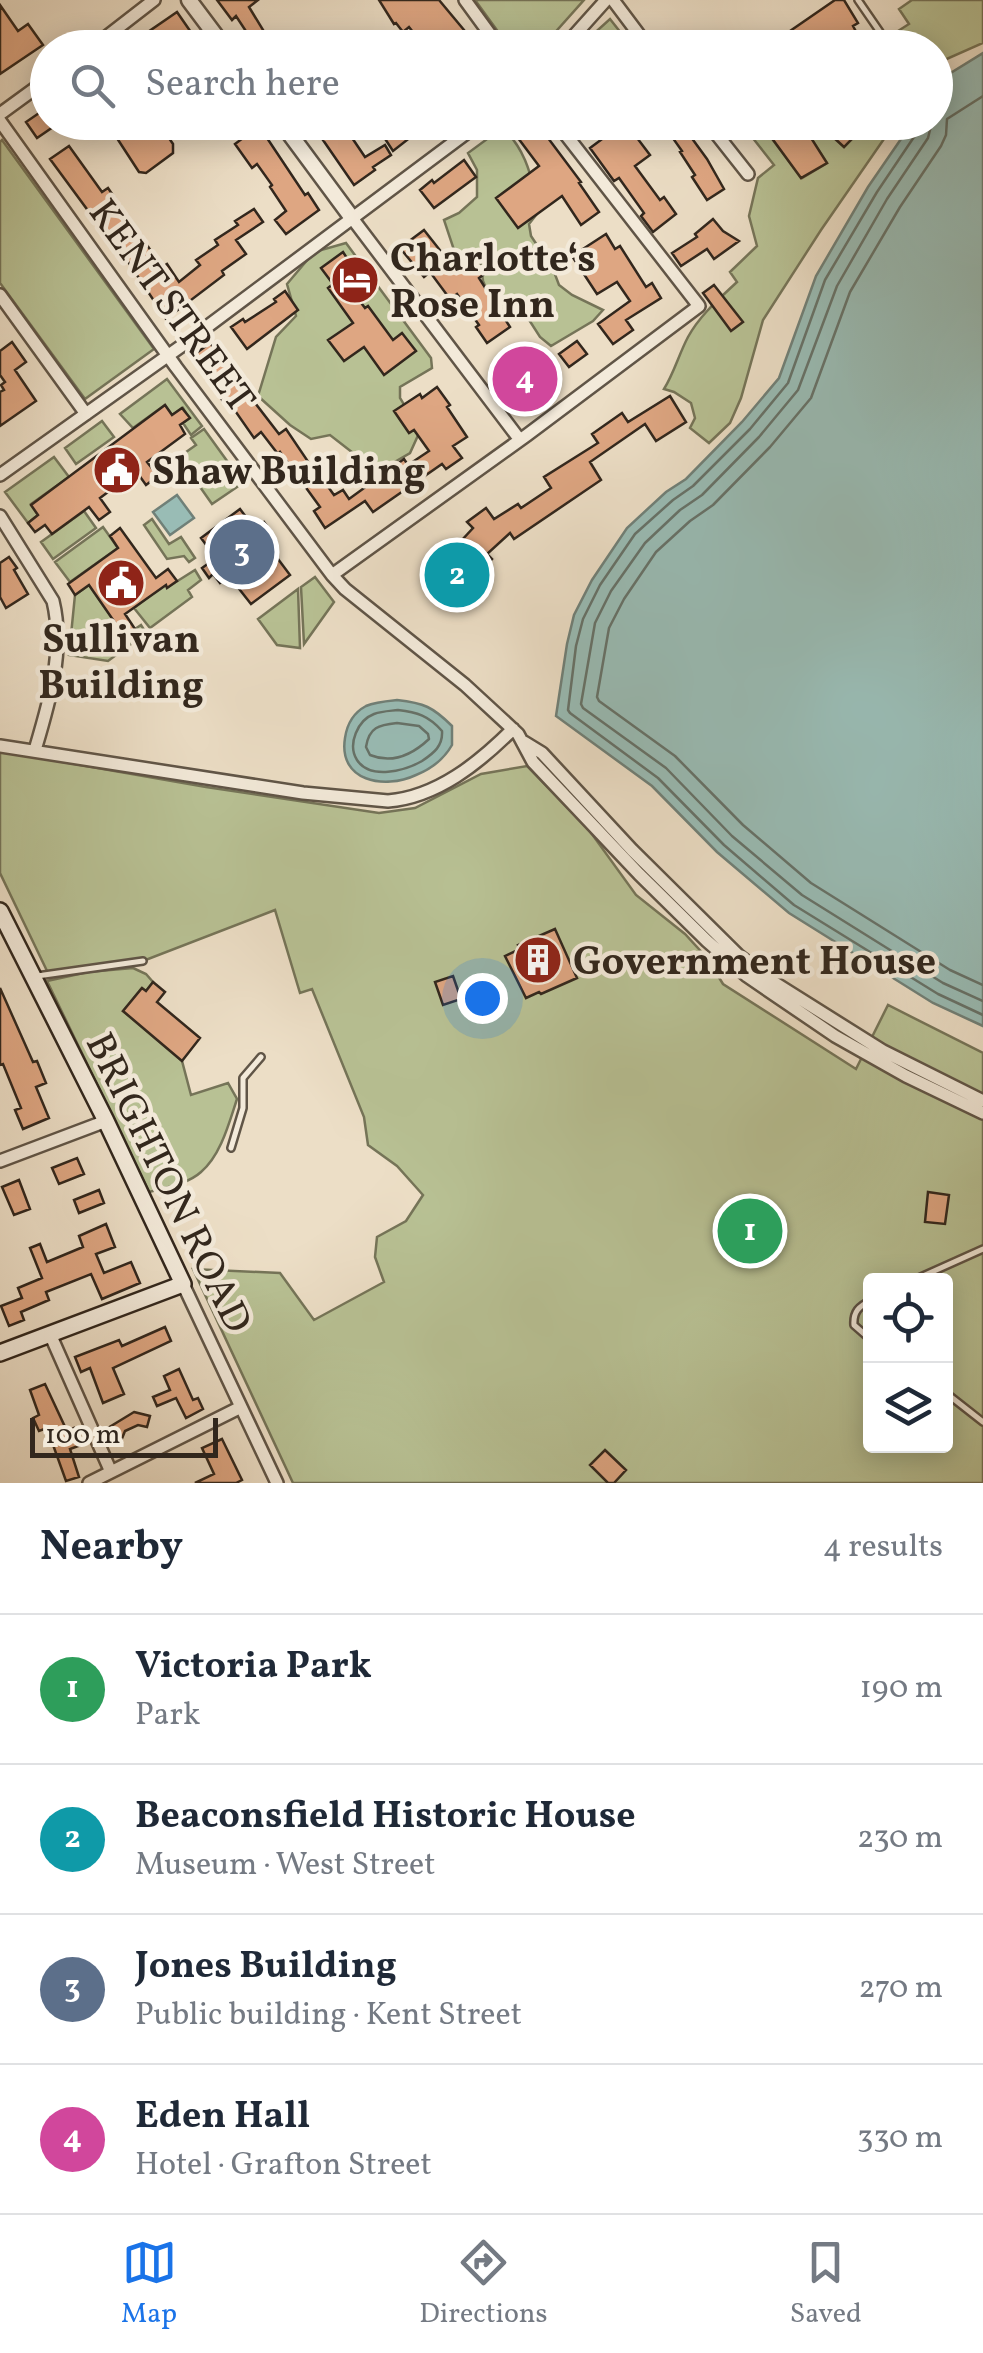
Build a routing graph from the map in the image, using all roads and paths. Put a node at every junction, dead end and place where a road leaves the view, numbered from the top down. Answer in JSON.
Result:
{"nodes":[{"id":1,"x":154,"y":0,"type":"edge"},
{"id":2,"x":189,"y":0,"type":"edge"},
{"id":3,"x":465,"y":0,"type":"edge"},
{"id":4,"x":609,"y":0,"type":"edge"},
{"id":5,"x":858,"y":0,"type":"edge"},
{"id":6,"x":115,"y":30,"type":"edge"},
{"id":7,"x":212,"y":30,"type":"edge"},
{"id":8,"x":487,"y":30,"type":"edge"},
{"id":9,"x":580,"y":30,"type":"edge"},
{"id":10,"x":634,"y":30,"type":"edge"},
{"id":11,"x":879,"y":30,"type":"edge"},
{"id":12,"x":30,"y":94,"type":"edge"},
{"id":13,"x":0,"y":118,"type":"edge"},
{"id":14,"x":294,"y":140,"type":"edge"},
{"id":15,"x":458,"y":140,"type":"edge"},
{"id":16,"x":570,"y":140,"type":"edge"},
{"id":17,"x":721,"y":140,"type":"edge"},
{"id":18,"x":748,"y":174,"type":"dead end"},
{"id":19,"x":352,"y":218,"type":"junction"},
{"id":20,"x":0,"y":295,"type":"edge"},
{"id":21,"x":168,"y":355,"type":"junction"},
{"id":22,"x":86,"y":414,"type":"junction"},
{"id":23,"x":520,"y":440,"type":"junction"},
{"id":24,"x":0,"y":475,"type":"edge"},
{"id":25,"x":0,"y":516,"type":"edge"},
{"id":26,"x":332,"y":576,"type":"junction"},
{"id":27,"x":512,"y":729,"type":"junction"},
{"id":28,"x":524,"y":742,"type":"junction"},
{"id":29,"x":0,"y":746,"type":"edge"},
{"id":30,"x":35,"y":750,"type":"junction"},
{"id":31,"x":2,"y":919,"type":"edge"},
{"id":32,"x":143,"y":961,"type":"dead end"},
{"id":33,"x":34,"y":976,"type":"junction"},
{"id":34,"x":261,"y":1057,"type":"dead end"},
{"id":35,"x":983,"y":1101,"type":"edge"},
{"id":36,"x":983,"y":1113,"type":"edge"},
{"id":37,"x":106,"y":1121,"type":"junction"},
{"id":38,"x":231,"y":1148,"type":"dead end"},
{"id":39,"x":0,"y":1161,"type":"edge"},
{"id":40,"x":983,"y":1248,"type":"edge"},
{"id":41,"x":929,"y":1273,"type":"edge"},
{"id":42,"x":183,"y":1284,"type":"junction"},
{"id":43,"x":863,"y":1305,"type":"edge"},
{"id":44,"x":863,"y":1332,"type":"edge"},
{"id":45,"x":50,"y":1334,"type":"junction"},
{"id":46,"x":0,"y":1353,"type":"edge"},
{"id":47,"x":953,"y":1398,"type":"edge"},
{"id":48,"x":241,"y":1407,"type":"junction"},
{"id":49,"x":983,"y":1422,"type":"edge"},
{"id":50,"x":110,"y":1472,"type":"junction"},
{"id":51,"x":89,"y":1483,"type":"edge"},
{"id":52,"x":277,"y":1483,"type":"edge"}],
"edges":[{"from":1,"to":6,"type":"street"},
{"from":2,"to":7,"type":"street"},
{"from":3,"to":8,"type":"street"},
{"from":4,"to":9,"type":"street"},
{"from":4,"to":10,"type":"street"},
{"from":5,"to":11,"type":"lane"},
{"from":12,"to":13,"type":"street"},
{"from":13,"to":21,"type":"street","name":"KENT STREET"},
{"from":14,"to":19,"type":"street"},
{"from":15,"to":19,"type":"street"},
{"from":16,"to":23,"type":"street"},
{"from":17,"to":18,"type":"street"},
{"from":19,"to":21,"type":"street"},
{"from":19,"to":23,"type":"street"},
{"from":20,"to":22,"type":"street"},
{"from":21,"to":22,"type":"street"},
{"from":21,"to":26,"type":"street","name":"KENT STREET"},
{"from":22,"to":24,"type":"street"},
{"from":23,"to":26,"type":"street"},
{"from":25,"to":30,"type":"street"},
{"from":26,"to":27,"type":"street","name":"KENT STREET"},
{"from":27,"to":28,"type":"street","name":"KENT STREET"},
{"from":27,"to":30,"type":"street"},
{"from":28,"to":35,"type":"street"},
{"from":28,"to":36,"type":"street"},
{"from":29,"to":30,"type":"street"},
{"from":31,"to":33,"type":"main road","name":"BRIGHTON ROAD"},
{"from":32,"to":33,"type":"lane"},
{"from":33,"to":37,"type":"main road","name":"BRIGHTON ROAD"},
{"from":34,"to":38,"type":"lane"},
{"from":37,"to":39,"type":"street"},
{"from":37,"to":42,"type":"main road","name":"BRIGHTON ROAD"},
{"from":40,"to":41,"type":"lane"},
{"from":42,"to":45,"type":"main road"},
{"from":42,"to":48,"type":"street","name":"BRIGHTON ROAD"},
{"from":43,"to":44,"type":"lane"},
{"from":45,"to":46,"type":"main road"},
{"from":45,"to":50,"type":"street"},
{"from":47,"to":49,"type":"lane"},
{"from":48,"to":50,"type":"street"},
{"from":48,"to":52,"type":"street","name":"BRIGHTON ROAD"},
{"from":50,"to":51,"type":"street"}]}
